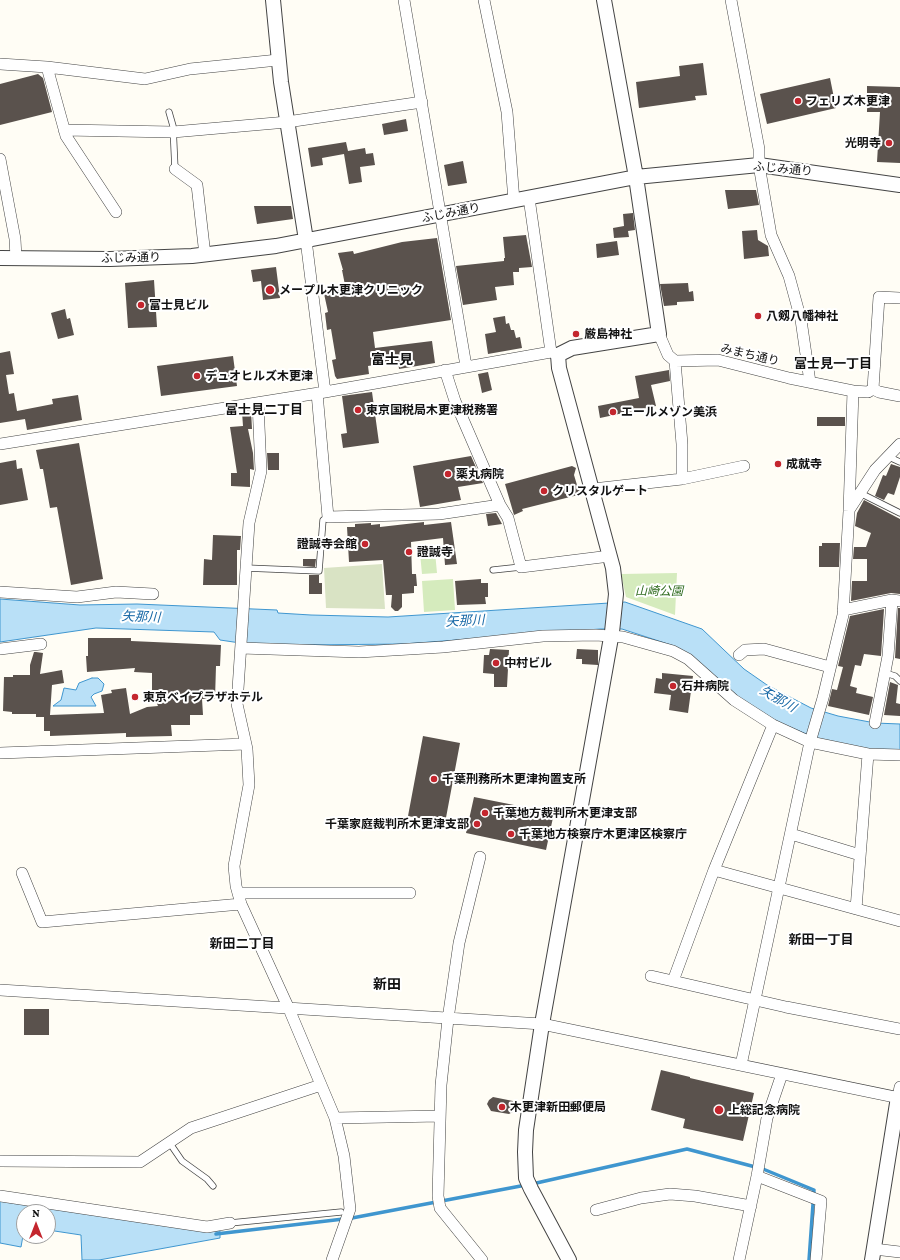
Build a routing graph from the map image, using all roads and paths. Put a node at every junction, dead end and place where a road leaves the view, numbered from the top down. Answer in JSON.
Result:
{"nodes":[{"id":1,"x":273,"y":0,"type":"edge"},
{"id":2,"x":404,"y":0,"type":"edge"},
{"id":3,"x":484,"y":0,"type":"edge"},
{"id":4,"x":604,"y":0,"type":"edge"},
{"id":5,"x":731,"y":0,"type":"edge"},
{"id":6,"x":278,"y":60,"type":"junction"},
{"id":7,"x":0,"y":64,"type":"edge"},
{"id":8,"x":47,"y":67,"type":"junction"},
{"id":9,"x":422,"y":102,"type":"junction"},
{"id":10,"x":169,"y":112,"type":"dead end"},
{"id":11,"x":288,"y":122,"type":"junction"},
{"id":12,"x":64,"y":130,"type":"junction"},
{"id":13,"x":174,"y":132,"type":"junction"},
{"id":14,"x":0,"y":159,"type":"edge"},
{"id":15,"x":759,"y":165,"type":"junction"},
{"id":16,"x":175,"y":169,"type":"joint"},
{"id":17,"x":636,"y":177,"type":"junction"},
{"id":18,"x":900,"y":185,"type":"edge"},
{"id":19,"x":529,"y":198,"type":"junction"},
{"id":20,"x":514,"y":201,"type":"junction"},
{"id":21,"x":116,"y":212,"type":"dead end"},
{"id":22,"x":441,"y":215,"type":"junction"},
{"id":23,"x":306,"y":240,"type":"junction"},
{"id":24,"x":206,"y":255,"type":"junction"},
{"id":25,"x":0,"y":258,"type":"edge"},
{"id":26,"x":16,"y":258,"type":"junction"},
{"id":27,"x":900,"y":298,"type":"edge"},
{"id":28,"x":659,"y":334,"type":"junction"},
{"id":29,"x":555,"y":354,"type":"junction"},
{"id":30,"x":676,"y":361,"type":"junction"},
{"id":31,"x":466,"y":366,"type":"junction"},
{"id":32,"x":445,"y":370,"type":"junction"},
{"id":33,"x":810,"y":382,"type":"junction"},
{"id":34,"x":873,"y":389,"type":"junction"},
{"id":35,"x":853,"y":391,"type":"junction"},
{"id":36,"x":321,"y":393,"type":"junction"},
{"id":37,"x":900,"y":396,"type":"edge"},
{"id":38,"x":258,"y":403,"type":"junction"},
{"id":39,"x":0,"y":444,"type":"edge"},
{"id":40,"x":900,"y":444,"type":"edge"},
{"id":41,"x":889,"y":457,"type":"junction"},
{"id":42,"x":900,"y":462,"type":"edge"},
{"id":43,"x":744,"y":466,"type":"dead end"},
{"id":44,"x":682,"y":479,"type":"junction"},
{"id":45,"x":593,"y":489,"type":"junction"},
{"id":46,"x":860,"y":494,"type":"junction"},
{"id":47,"x":500,"y":505,"type":"junction"},
{"id":48,"x":849,"y":511,"type":"junction"},
{"id":49,"x":900,"y":513,"type":"edge"},
{"id":50,"x":328,"y":517,"type":"junction"},
{"id":51,"x":610,"y":556,"type":"junction"},
{"id":52,"x":521,"y":567,"type":"junction"},
{"id":53,"x":246,"y":568,"type":"junction"},
{"id":54,"x":494,"y":570,"type":"dead end"},
{"id":55,"x":0,"y":592,"type":"edge"},
{"id":56,"x":153,"y":594,"type":"dead end"},
{"id":57,"x":896,"y":601,"type":"edge"},
{"id":58,"x":843,"y":610,"type":"junction"},
{"id":59,"x":612,"y":633,"type":"junction"},
{"id":60,"x":41,"y":644,"type":"dead end"},
{"id":61,"x":241,"y":647,"type":"junction"},
{"id":62,"x":0,"y":649,"type":"edge"},
{"id":63,"x":739,"y":655,"type":"dead end"},
{"id":64,"x":830,"y":668,"type":"junction"},
{"id":65,"x":885,"y":673,"type":"junction"},
{"id":66,"x":900,"y":681,"type":"edge"},
{"id":67,"x":875,"y":723,"type":"dead end"},
{"id":68,"x":773,"y":725,"type":"junction"},
{"id":69,"x":810,"y":742,"type":"junction"},
{"id":70,"x":246,"y":744,"type":"junction"},
{"id":71,"x":0,"y":753,"type":"edge"},
{"id":72,"x":868,"y":754,"type":"junction"},
{"id":73,"x":900,"y":755,"type":"edge"},
{"id":74,"x":791,"y":834,"type":"junction"},
{"id":75,"x":860,"y":856,"type":"junction"},
{"id":76,"x":480,"y":857,"type":"dead end"},
{"id":77,"x":714,"y":870,"type":"junction"},
{"id":78,"x":22,"y":873,"type":"dead end"},
{"id":79,"x":779,"y":889,"type":"junction"},
{"id":80,"x":238,"y":893,"type":"junction"},
{"id":81,"x":410,"y":893,"type":"dead end"},
{"id":82,"x":241,"y":904,"type":"junction"},
{"id":83,"x":856,"y":909,"type":"junction"},
{"id":84,"x":900,"y":921,"type":"edge"},
{"id":85,"x":651,"y":976,"type":"dead end"},
{"id":86,"x":673,"y":981,"type":"junction"},
{"id":87,"x":0,"y":990,"type":"edge"},
{"id":88,"x":756,"y":1000,"type":"junction"},
{"id":89,"x":289,"y":1009,"type":"junction"},
{"id":90,"x":448,"y":1019,"type":"junction"},
{"id":91,"x":542,"y":1024,"type":"junction"},
{"id":92,"x":900,"y":1029,"type":"edge"},
{"id":93,"x":741,"y":1065,"type":"junction"},
{"id":94,"x":782,"y":1074,"type":"junction"},
{"id":95,"x":321,"y":1085,"type":"junction"},
{"id":96,"x":899,"y":1094,"type":"edge"},
{"id":97,"x":440,"y":1116,"type":"junction"},
{"id":98,"x":335,"y":1118,"type":"junction"},
{"id":99,"x":169,"y":1142,"type":"junction"},
{"id":100,"x":0,"y":1161,"type":"edge"},
{"id":101,"x":757,"y":1176,"type":"junction"},
{"id":102,"x":213,"y":1186,"type":"dead end"},
{"id":103,"x":0,"y":1196,"type":"edge"},
{"id":104,"x":751,"y":1206,"type":"junction"},
{"id":105,"x":345,"y":1210,"type":"junction"},
{"id":106,"x":596,"y":1210,"type":"dead end"},
{"id":107,"x":230,"y":1223,"type":"joint"},
{"id":108,"x":900,"y":1252,"type":"edge"},
{"id":109,"x":873,"y":1254,"type":"edge"},
{"id":110,"x":332,"y":1260,"type":"edge"},
{"id":111,"x":482,"y":1260,"type":"edge"},
{"id":112,"x":569,"y":1260,"type":"edge"},
{"id":113,"x":739,"y":1260,"type":"edge"},
{"id":114,"x":816,"y":1260,"type":"edge"}],
"edges":[{"from":1,"to":6,"type":"street"},
{"from":2,"to":9,"type":"street"},
{"from":3,"to":20,"type":"street"},
{"from":4,"to":17,"type":"street"},
{"from":5,"to":15,"type":"street"},
{"from":6,"to":8,"type":"street"},
{"from":6,"to":11,"type":"street"},
{"from":7,"to":8,"type":"street"},
{"from":8,"to":12,"type":"street"},
{"from":9,"to":11,"type":"street"},
{"from":9,"to":22,"type":"street"},
{"from":10,"to":13,"type":"lane"},
{"from":11,"to":13,"type":"street"},
{"from":11,"to":23,"type":"street"},
{"from":12,"to":13,"type":"street"},
{"from":12,"to":21,"type":"street"},
{"from":13,"to":16,"type":"lane"},
{"from":14,"to":26,"type":"street"},
{"from":15,"to":17,"type":"street","name":"ふじみ通り"},
{"from":15,"to":18,"type":"street","name":"ふじみ通り"},
{"from":15,"to":33,"type":"street"},
{"from":16,"to":24,"type":"street"},
{"from":17,"to":19,"type":"street","name":"ふじみ通り"},
{"from":17,"to":28,"type":"street"},
{"from":19,"to":20,"type":"street","name":"ふじみ通り"},
{"from":19,"to":29,"type":"street"},
{"from":20,"to":22,"type":"street","name":"ふじみ通り"},
{"from":22,"to":23,"type":"street","name":"ふじみ通り"},
{"from":22,"to":31,"type":"street"},
{"from":23,"to":24,"type":"street","name":"ふじみ通り"},
{"from":23,"to":36,"type":"street"},
{"from":24,"to":26,"type":"street","name":"ふじみ通り"},
{"from":25,"to":26,"type":"street","name":"ふじみ通り"},
{"from":27,"to":34,"type":"street"},
{"from":28,"to":29,"type":"street"},
{"from":28,"to":30,"type":"street"},
{"from":29,"to":31,"type":"street"},
{"from":29,"to":45,"type":"street"},
{"from":30,"to":33,"type":"street","name":"みまち通り"},
{"from":30,"to":44,"type":"street"},
{"from":31,"to":32,"type":"street"},
{"from":32,"to":36,"type":"street"},
{"from":32,"to":47,"type":"street"},
{"from":33,"to":35,"type":"street","name":"みまち通り"},
{"from":34,"to":35,"type":"street","name":"みまち通り"},
{"from":34,"to":37,"type":"street"},
{"from":35,"to":48,"type":"street"},
{"from":36,"to":38,"type":"street"},
{"from":36,"to":50,"type":"street"},
{"from":38,"to":39,"type":"street"},
{"from":38,"to":53,"type":"street"},
{"from":40,"to":41,"type":"street"},
{"from":41,"to":42,"type":"lane"},
{"from":41,"to":46,"type":"street"},
{"from":43,"to":44,"type":"street"},
{"from":44,"to":45,"type":"street"},
{"from":45,"to":51,"type":"street"},
{"from":46,"to":48,"type":"street"},
{"from":46,"to":49,"type":"lane"},
{"from":47,"to":50,"type":"street"},
{"from":47,"to":52,"type":"street"},
{"from":48,"to":58,"type":"street"},
{"from":50,"to":53,"type":"lane"},
{"from":51,"to":52,"type":"street"},
{"from":51,"to":59,"type":"street"},
{"from":52,"to":54,"type":"lane"},
{"from":53,"to":61,"type":"street"},
{"from":55,"to":56,"type":"street"},
{"from":57,"to":58,"type":"street"},
{"from":57,"to":65,"type":"street"},
{"from":58,"to":64,"type":"street"},
{"from":59,"to":61,"type":"street"},
{"from":59,"to":68,"type":"street"},
{"from":59,"to":91,"type":"street"},
{"from":60,"to":62,"type":"street"},
{"from":61,"to":70,"type":"street"},
{"from":63,"to":64,"type":"street"},
{"from":64,"to":69,"type":"street"},
{"from":65,"to":66,"type":"lane"},
{"from":65,"to":67,"type":"street"},
{"from":68,"to":69,"type":"street"},
{"from":68,"to":77,"type":"street"},
{"from":69,"to":72,"type":"street"},
{"from":69,"to":74,"type":"street"},
{"from":70,"to":71,"type":"street"},
{"from":70,"to":80,"type":"street"},
{"from":72,"to":73,"type":"street"},
{"from":72,"to":75,"type":"street"},
{"from":74,"to":75,"type":"street"},
{"from":74,"to":79,"type":"street"},
{"from":75,"to":83,"type":"street"},
{"from":76,"to":90,"type":"street"},
{"from":77,"to":79,"type":"street"},
{"from":77,"to":86,"type":"street"},
{"from":78,"to":82,"type":"street"},
{"from":79,"to":83,"type":"street"},
{"from":79,"to":88,"type":"street"},
{"from":80,"to":81,"type":"street"},
{"from":80,"to":82,"type":"street"},
{"from":82,"to":89,"type":"street"},
{"from":83,"to":84,"type":"street"},
{"from":85,"to":86,"type":"street"},
{"from":86,"to":88,"type":"street"},
{"from":87,"to":89,"type":"street"},
{"from":88,"to":92,"type":"street"},
{"from":88,"to":93,"type":"street"},
{"from":89,"to":90,"type":"street"},
{"from":89,"to":95,"type":"street"},
{"from":90,"to":91,"type":"street"},
{"from":90,"to":97,"type":"street"},
{"from":91,"to":93,"type":"street"},
{"from":91,"to":112,"type":"street"},
{"from":93,"to":94,"type":"street"},
{"from":94,"to":96,"type":"street"},
{"from":94,"to":101,"type":"street"},
{"from":95,"to":98,"type":"street"},
{"from":95,"to":99,"type":"street"},
{"from":96,"to":109,"type":"street"},
{"from":97,"to":98,"type":"street"},
{"from":97,"to":111,"type":"street"},
{"from":98,"to":105,"type":"street"},
{"from":99,"to":100,"type":"street"},
{"from":99,"to":102,"type":"lane"},
{"from":101,"to":104,"type":"street"},
{"from":101,"to":114,"type":"street"},
{"from":103,"to":107,"type":"street"},
{"from":104,"to":106,"type":"street"},
{"from":104,"to":113,"type":"street"},
{"from":105,"to":107,"type":"lane"},
{"from":105,"to":110,"type":"street"},
{"from":108,"to":109,"type":"street"}]}
